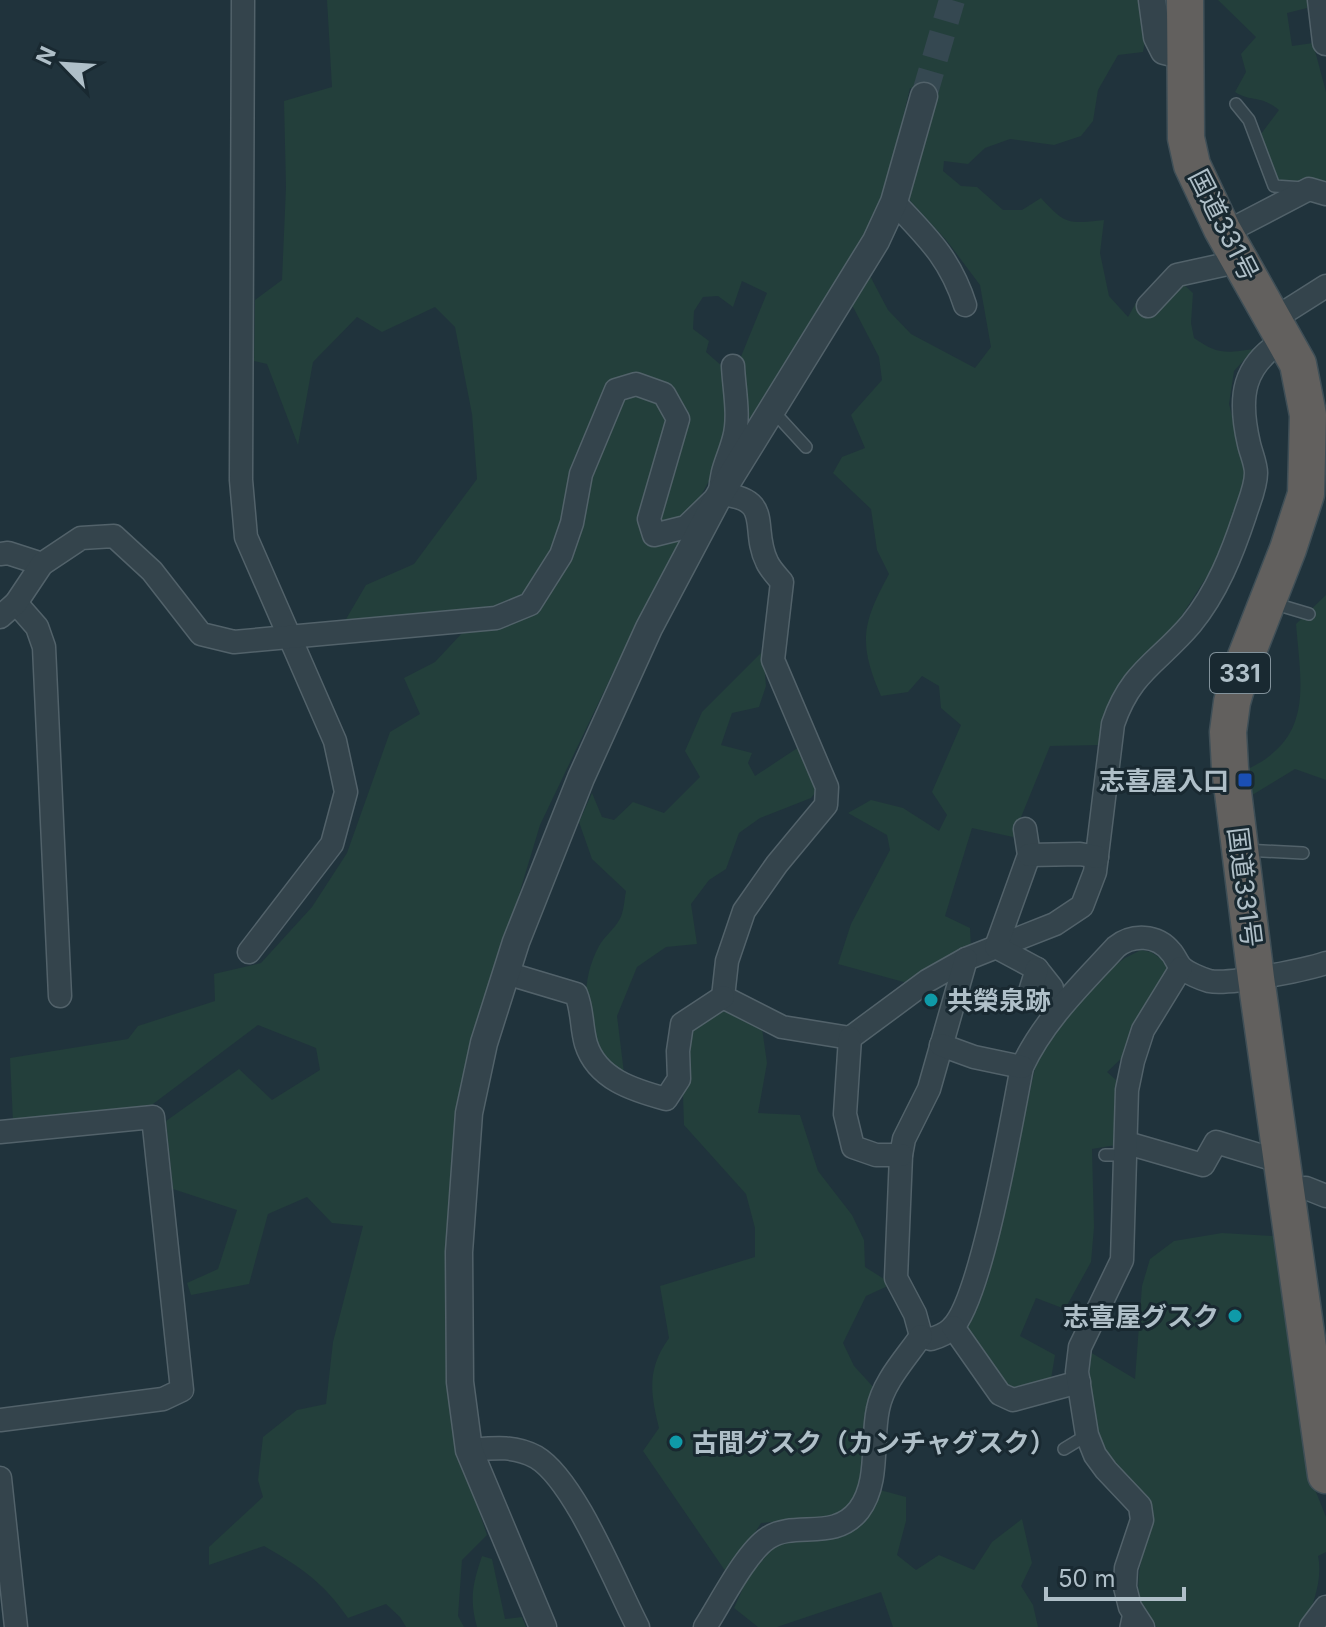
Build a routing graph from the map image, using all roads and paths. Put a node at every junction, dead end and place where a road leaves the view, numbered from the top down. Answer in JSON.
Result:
{"nodes":[{"id":1,"x":243,"y":0,"type":"edge"},
{"id":2,"x":1152,"y":0,"type":"edge"},
{"id":3,"x":1185,"y":0,"type":"edge"},
{"id":4,"x":1321,"y":0,"type":"edge"},
{"id":5,"x":1326,"y":42,"type":"edge"},
{"id":6,"x":1184,"y":56,"type":"junction"},
{"id":7,"x":924,"y":96,"type":"tunnel mouth"},
{"id":8,"x":1236,"y":104,"type":"dead end"},
{"id":9,"x":1317,"y":191,"type":"edge"},
{"id":10,"x":894,"y":202,"type":"junction"},
{"id":11,"x":1222,"y":229,"type":"junction"},
{"id":12,"x":1241,"y":261,"type":"junction"},
{"id":13,"x":1326,"y":286,"type":"edge"},
{"id":14,"x":965,"y":305,"type":"dead end"},
{"id":15,"x":1148,"y":306,"type":"dead end"},
{"id":16,"x":1280,"y":329,"type":"junction"},
{"id":17,"x":733,"y":366,"type":"dead end"},
{"id":18,"x":1315,"y":396,"type":"edge"},
{"id":19,"x":773,"y":410,"type":"junction"},
{"id":20,"x":806,"y":447,"type":"dead end"},
{"id":21,"x":720,"y":494,"type":"junction"},
{"id":22,"x":0,"y":554,"type":"edge"},
{"id":23,"x":42,"y":564,"type":"junction"},
{"id":24,"x":1268,"y":602,"type":"junction"},
{"id":25,"x":8,"y":610,"type":"edge"},
{"id":26,"x":1309,"y":614,"type":"dead end"},
{"id":27,"x":288,"y":637,"type":"junction"},
{"id":28,"x":1025,"y":829,"type":"dead end"},
{"id":29,"x":1240,"y":849,"type":"junction"},
{"id":30,"x":1303,"y":853,"type":"dead end"},
{"id":31,"x":1029,"y":855,"type":"junction"},
{"id":32,"x":1097,"y":857,"type":"junction"},
{"id":33,"x":996,"y":947,"type":"junction"},
{"id":34,"x":249,"y":952,"type":"dead end"},
{"id":35,"x":966,"y":959,"type":"junction"},
{"id":36,"x":1326,"y":963,"type":"edge"},
{"id":37,"x":1181,"y":968,"type":"junction"},
{"id":38,"x":1037,"y":969,"type":"junction"},
{"id":39,"x":506,"y":973,"type":"junction"},
{"id":40,"x":1256,"y":978,"type":"junction"},
{"id":41,"x":1029,"y":995,"type":"dead end"},
{"id":42,"x":60,"y":996,"type":"dead end"},
{"id":43,"x":723,"y":997,"type":"junction"},
{"id":44,"x":1052,"y":1017,"type":"junction"},
{"id":45,"x":850,"y":1038,"type":"junction"},
{"id":46,"x":941,"y":1045,"type":"junction"},
{"id":47,"x":1022,"y":1067,"type":"junction"},
{"id":48,"x":0,"y":1132,"type":"edge"},
{"id":49,"x":1119,"y":1151,"type":"junction"},
{"id":50,"x":901,"y":1155,"type":"junction"},
{"id":51,"x":1284,"y":1176,"type":"junction"},
{"id":52,"x":1326,"y":1196,"type":"edge"},
{"id":53,"x":953,"y":1327,"type":"junction"},
{"id":54,"x":921,"y":1336,"type":"junction"},
{"id":55,"x":1079,"y":1382,"type":"junction"},
{"id":56,"x":0,"y":1420,"type":"edge"},
{"id":57,"x":1087,"y":1435,"type":"junction"},
{"id":58,"x":1064,"y":1449,"type":"dead end"},
{"id":59,"x":469,"y":1450,"type":"junction"},
{"id":60,"x":1325,"y":1462,"type":"edge"},
{"id":61,"x":0,"y":1478,"type":"edge"},
{"id":62,"x":1326,"y":1607,"type":"edge"},
{"id":63,"x":1128,"y":1617,"type":"edge"},
{"id":64,"x":540,"y":1621,"type":"edge"},
{"id":65,"x":16,"y":1627,"type":"edge"},
{"id":66,"x":638,"y":1627,"type":"edge"},
{"id":67,"x":705,"y":1627,"type":"edge"},
{"id":68,"x":1143,"y":1627,"type":"edge"},
{"id":69,"x":1311,"y":1627,"type":"edge"}],
"edges":[{"from":1,"to":27,"type":"street"},
{"from":2,"to":6,"type":"street"},
{"from":3,"to":6,"type":"highway","name":"国道331号","number":"331"},
{"from":4,"to":5,"type":"street"},
{"from":6,"to":11,"type":"highway","name":"国道331号","number":"331"},
{"from":7,"to":10,"type":"street"},
{"from":8,"to":9,"type":"lane"},
{"from":9,"to":11,"type":"street"},
{"from":10,"to":14,"type":"street"},
{"from":10,"to":19,"type":"street"},
{"from":11,"to":12,"type":"highway","name":"国道331号","number":"331"},
{"from":12,"to":15,"type":"street"},
{"from":12,"to":16,"type":"highway","name":"国道331号","number":"331"},
{"from":13,"to":16,"type":"street"},
{"from":16,"to":18,"type":"highway","name":"国道331号","number":"331"},
{"from":16,"to":32,"type":"street"},
{"from":17,"to":21,"type":"street"},
{"from":18,"to":24,"type":"highway","name":"国道331号","number":"331"},
{"from":19,"to":20,"type":"lane"},
{"from":19,"to":21,"type":"street"},
{"from":21,"to":27,"type":"street"},
{"from":21,"to":39,"type":"street"},
{"from":21,"to":43,"type":"street"},
{"from":22,"to":23,"type":"street"},
{"from":23,"to":25,"type":"street"},
{"from":23,"to":27,"type":"street"},
{"from":24,"to":26,"type":"lane"},
{"from":24,"to":29,"type":"highway","name":"国道331号","number":"331"},
{"from":25,"to":42,"type":"street"},
{"from":27,"to":34,"type":"street"},
{"from":28,"to":31,"type":"street"},
{"from":29,"to":30,"type":"lane"},
{"from":29,"to":40,"type":"highway","name":"国道331号","number":"331"},
{"from":31,"to":32,"type":"street"},
{"from":31,"to":33,"type":"street"},
{"from":32,"to":33,"type":"street"},
{"from":33,"to":35,"type":"street"},
{"from":33,"to":38,"type":"street"},
{"from":35,"to":45,"type":"street"},
{"from":35,"to":46,"type":"street"},
{"from":36,"to":40,"type":"street"},
{"from":37,"to":40,"type":"street"},
{"from":37,"to":44,"type":"street"},
{"from":37,"to":49,"type":"street"},
{"from":38,"to":41,"type":"street"},
{"from":38,"to":44,"type":"street"},
{"from":39,"to":43,"type":"street"},
{"from":39,"to":59,"type":"street"},
{"from":40,"to":51,"type":"highway","name":"国道331号","number":"331"},
{"from":43,"to":45,"type":"street"},
{"from":44,"to":47,"type":"street"},
{"from":45,"to":50,"type":"street"},
{"from":46,"to":47,"type":"street"},
{"from":46,"to":50,"type":"street"},
{"from":47,"to":53,"type":"street"},
{"from":48,"to":56,"type":"street"},
{"from":49,"to":51,"type":"street"},
{"from":49,"to":55,"type":"street"},
{"from":50,"to":54,"type":"street"},
{"from":51,"to":52,"type":"street"},
{"from":51,"to":60,"type":"highway","name":"国道331号","number":"331"},
{"from":53,"to":54,"type":"street"},
{"from":53,"to":55,"type":"street"},
{"from":54,"to":67,"type":"street"},
{"from":55,"to":57,"type":"street"},
{"from":57,"to":58,"type":"lane"},
{"from":57,"to":63,"type":"street"},
{"from":59,"to":64,"type":"street"},
{"from":59,"to":66,"type":"street"},
{"from":61,"to":65,"type":"street"},
{"from":62,"to":69,"type":"street"},
{"from":63,"to":68,"type":"street"}]}
